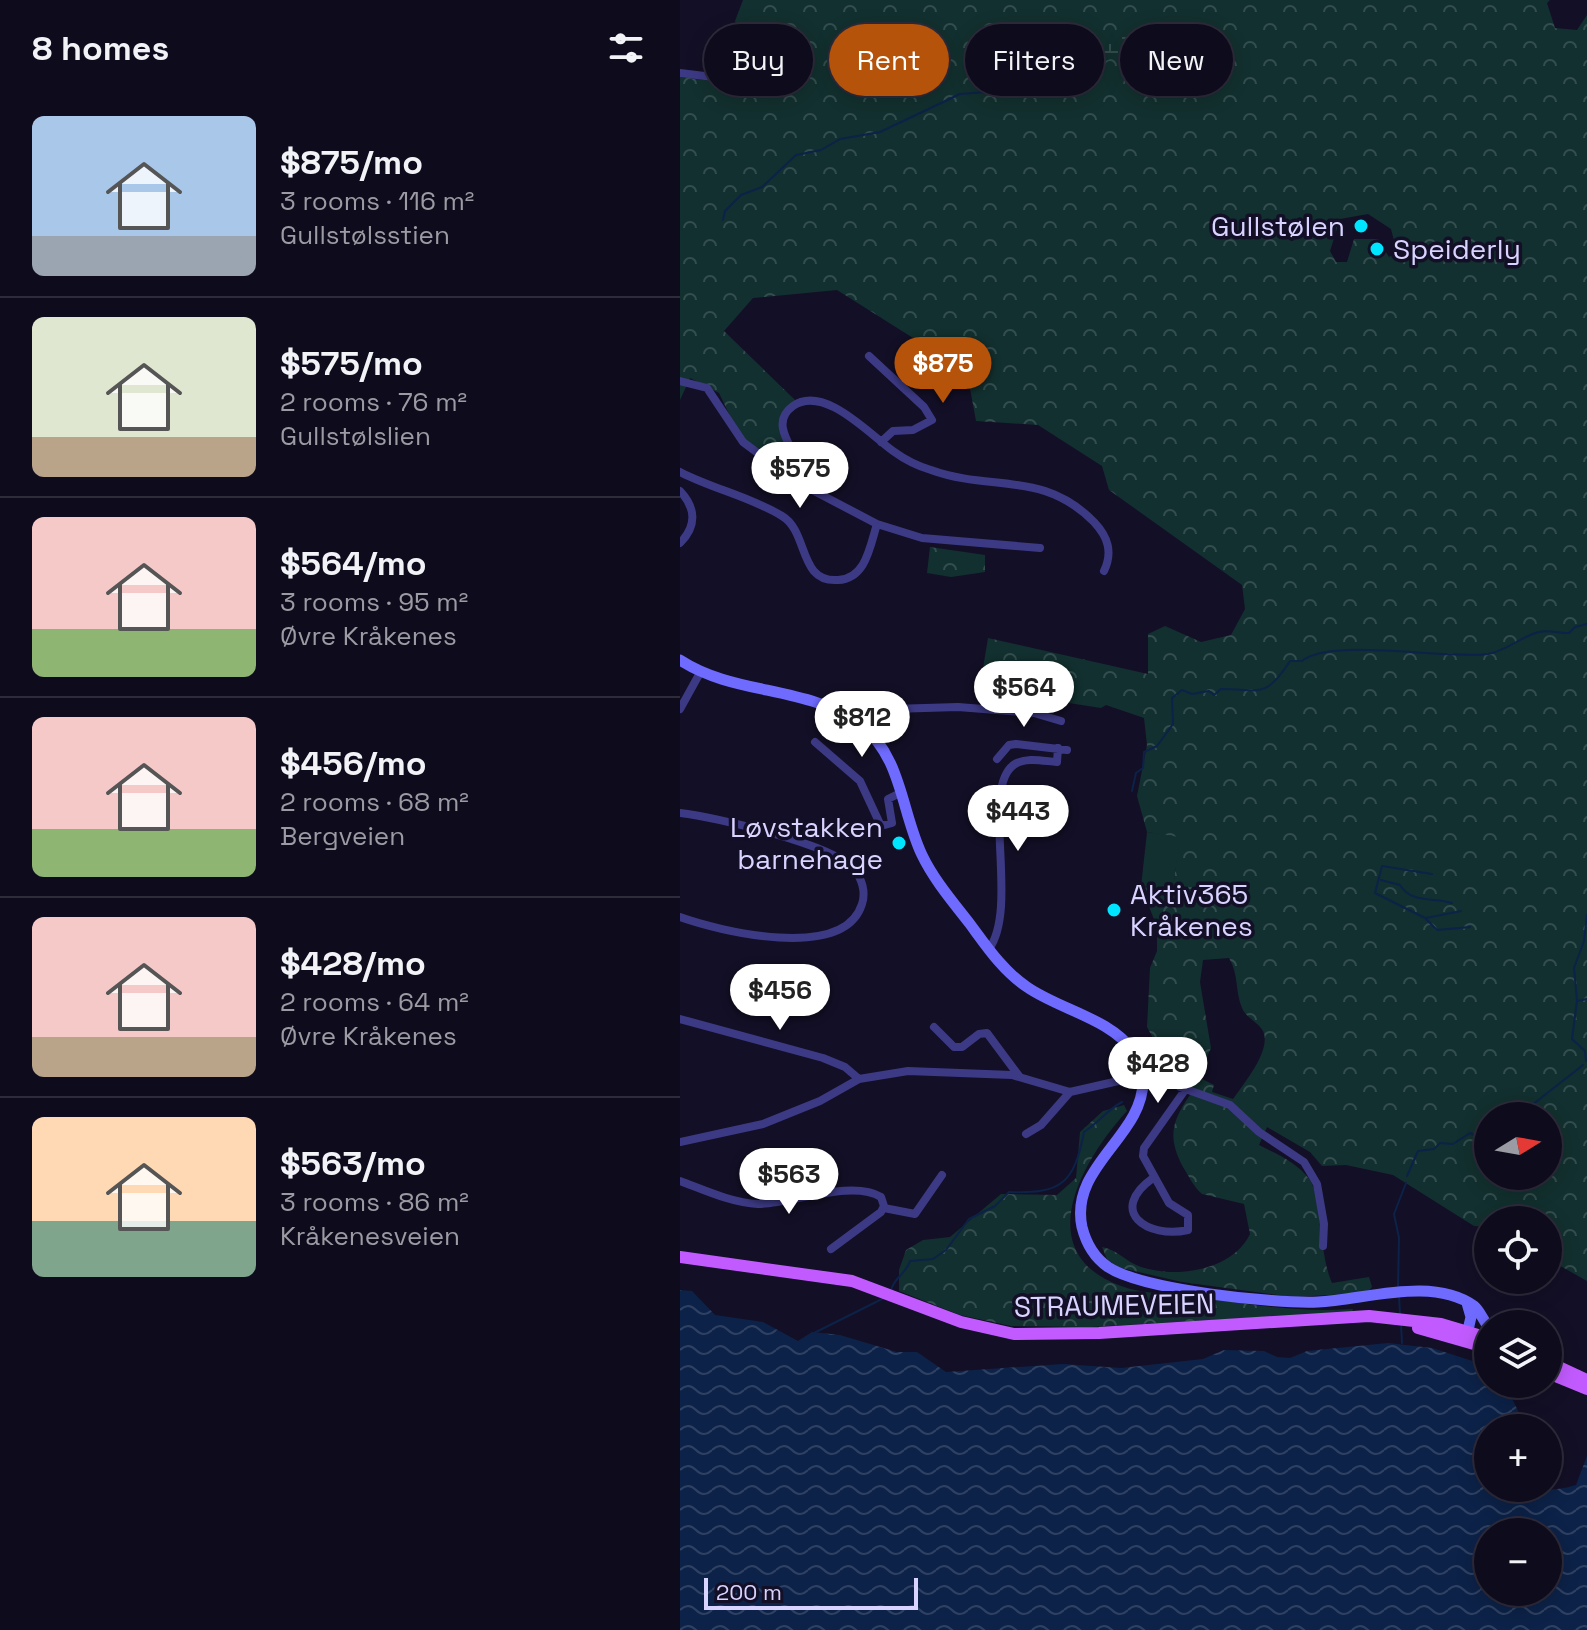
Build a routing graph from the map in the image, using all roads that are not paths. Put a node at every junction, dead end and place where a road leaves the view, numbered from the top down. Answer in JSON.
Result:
{"nodes":[{"id":1,"x":680,"y":73,"type":"edge"},
{"id":2,"x":704,"y":76,"type":"edge"},
{"id":3,"x":869,"y":356,"type":"dead end"},
{"id":4,"x":680,"y":381,"type":"edge"},
{"id":5,"x":881,"y":442,"type":"junction"},
{"id":6,"x":680,"y":472,"type":"edge"},
{"id":7,"x":795,"y":481,"type":"junction"},
{"id":8,"x":680,"y":491,"type":"edge"},
{"id":9,"x":877,"y":524,"type":"junction"},
{"id":10,"x":680,"y":543,"type":"edge"},
{"id":11,"x":1040,"y":548,"type":"dead end"},
{"id":12,"x":1104,"y":571,"type":"dead end"},
{"id":13,"x":680,"y":660,"type":"edge"},
{"id":14,"x":701,"y":671,"type":"junction"},
{"id":15,"x":680,"y":709,"type":"edge"},
{"id":16,"x":1061,"y":721,"type":"dead end"},
{"id":17,"x":874,"y":737,"type":"junction"},
{"id":18,"x":815,"y":742,"type":"dead end"},
{"id":19,"x":997,"y":759,"type":"dead end"},
{"id":20,"x":902,"y":792,"type":"junction"},
{"id":21,"x":680,"y":813,"type":"edge"},
{"id":22,"x":680,"y":917,"type":"edge"},
{"id":23,"x":989,"y":949,"type":"junction"},
{"id":24,"x":680,"y":1019,"type":"edge"},
{"id":25,"x":934,"y":1027,"type":"dead end"},
{"id":26,"x":1130,"y":1054,"type":"junction"},
{"id":27,"x":1134,"y":1075,"type":"junction"},
{"id":28,"x":1019,"y":1076,"type":"junction"},
{"id":29,"x":859,"y":1079,"type":"junction"},
{"id":30,"x":1185,"y":1090,"type":"junction"},
{"id":31,"x":1070,"y":1092,"type":"junction"},
{"id":32,"x":1026,"y":1134,"type":"dead end"},
{"id":33,"x":680,"y":1142,"type":"edge"},
{"id":34,"x":942,"y":1175,"type":"dead end"},
{"id":35,"x":1153,"y":1178,"type":"junction"},
{"id":36,"x":680,"y":1181,"type":"edge"},
{"id":37,"x":884,"y":1208,"type":"junction"},
{"id":38,"x":1323,"y":1246,"type":"dead end"},
{"id":39,"x":831,"y":1249,"type":"dead end"},
{"id":40,"x":680,"y":1257,"type":"edge"},
{"id":41,"x":1467,"y":1303,"type":"junction"},
{"id":42,"x":1478,"y":1310,"type":"edge"},
{"id":43,"x":1320,"y":1321,"type":"junction"},
{"id":44,"x":1468,"y":1330,"type":"junction"},
{"id":45,"x":1474,"y":1335,"type":"edge"},
{"id":46,"x":1474,"y":1341,"type":"edge"},
{"id":47,"x":1562,"y":1368,"type":"edge"},
{"id":48,"x":1562,"y":1379,"type":"edge"},
{"id":49,"x":1587,"y":1380,"type":"edge"},
{"id":50,"x":1587,"y":1389,"type":"edge"}],
"edges":[{"from":1,"to":2,"type":"street"},
{"from":3,"to":5,"type":"street"},
{"from":4,"to":7,"type":"street"},
{"from":5,"to":7,"type":"street"},
{"from":5,"to":12,"type":"street"},
{"from":6,"to":9,"type":"street"},
{"from":7,"to":9,"type":"street"},
{"from":8,"to":10,"type":"street"},
{"from":9,"to":11,"type":"street"},
{"from":13,"to":14,"type":"main road"},
{"from":14,"to":15,"type":"street"},
{"from":14,"to":17,"type":"main road"},
{"from":16,"to":17,"type":"street"},
{"from":17,"to":20,"type":"main road"},
{"from":18,"to":20,"type":"street"},
{"from":19,"to":23,"type":"street"},
{"from":20,"to":23,"type":"main road"},
{"from":21,"to":22,"type":"street"},
{"from":23,"to":26,"type":"main road"},
{"from":24,"to":29,"type":"street"},
{"from":25,"to":28,"type":"street"},
{"from":26,"to":27,"type":"main road"},
{"from":26,"to":27,"type":"main road"},
{"from":27,"to":30,"type":"street"},
{"from":27,"to":31,"type":"street"},
{"from":27,"to":41,"type":"main road"},
{"from":28,"to":29,"type":"street"},
{"from":28,"to":31,"type":"street"},
{"from":29,"to":33,"type":"street"},
{"from":30,"to":35,"type":"street"},
{"from":30,"to":38,"type":"street"},
{"from":31,"to":32,"type":"street"},
{"from":34,"to":37,"type":"street"},
{"from":35,"to":35,"type":"street"},
{"from":36,"to":37,"type":"street"},
{"from":37,"to":39,"type":"street"},
{"from":40,"to":43,"type":"main road","name":"STRAUMEVEIEN"},
{"from":41,"to":42,"type":"main road"},
{"from":41,"to":44,"type":"main road"},
{"from":43,"to":44,"type":"main road","name":"STRAUMEVEIEN"},
{"from":43,"to":46,"type":"main road","name":"STRAUMEVEIEN"},
{"from":44,"to":45,"type":"main road","name":"STRAUMEVEIEN"},
{"from":47,"to":49,"type":"main road"},
{"from":48,"to":50,"type":"main road"}]}
